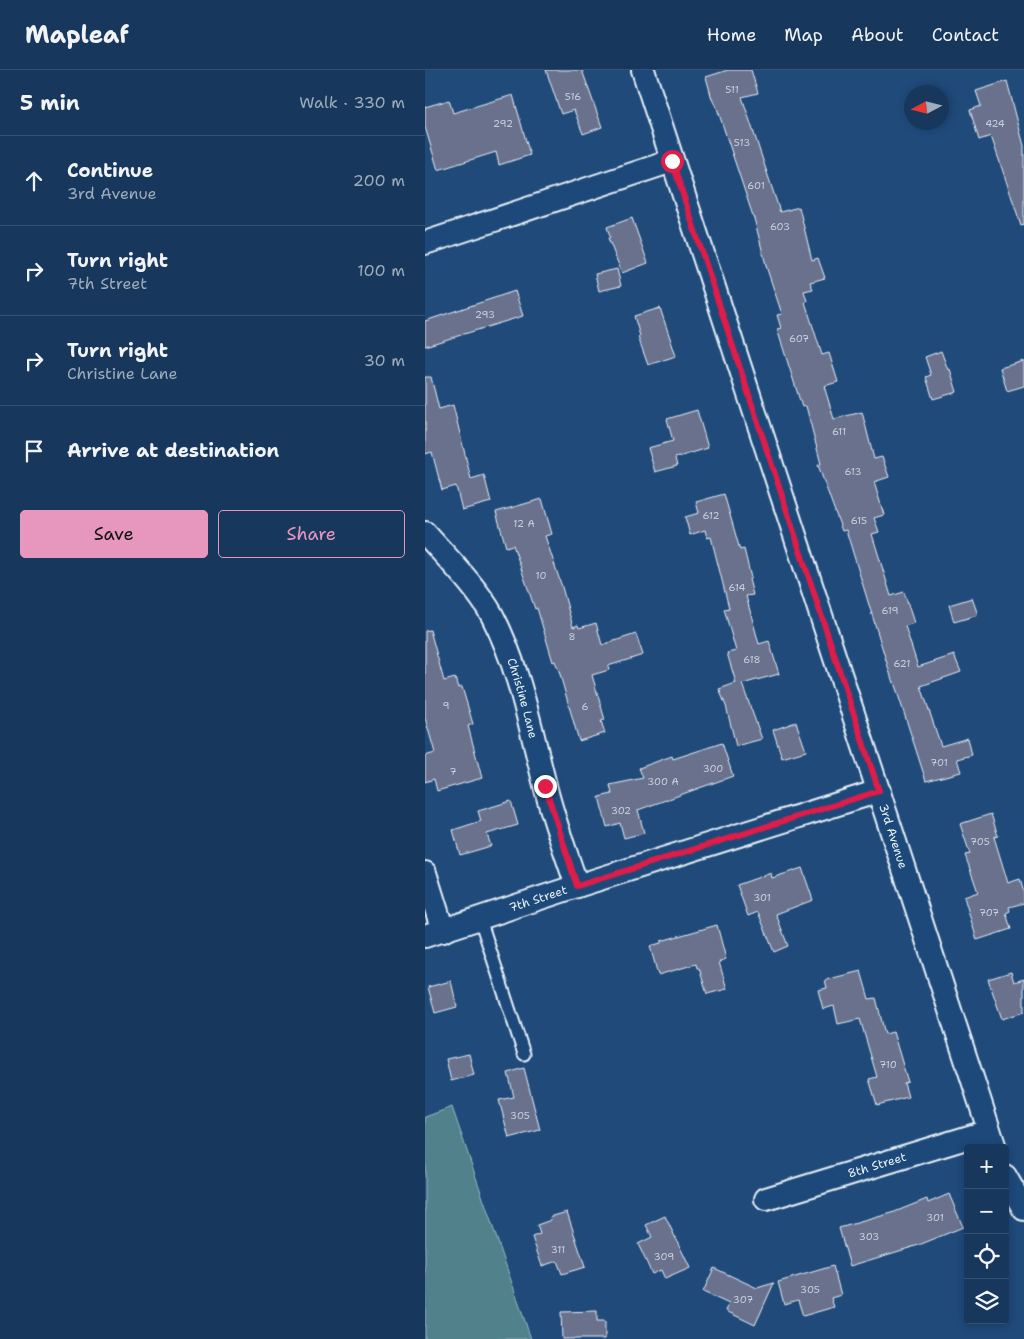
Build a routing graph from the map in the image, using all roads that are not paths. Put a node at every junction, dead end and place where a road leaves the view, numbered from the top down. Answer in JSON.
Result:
{"nodes":[{"id":1,"x":643,"y":70,"type":"edge"},
{"id":2,"x":672,"y":161,"type":"junction"},
{"id":3,"x":425,"y":243,"type":"edge"},
{"id":4,"x":425,"y":533,"type":"edge"},
{"id":5,"x":879,"y":791,"type":"junction"},
{"id":6,"x":425,"y":874,"type":"edge"},
{"id":7,"x":577,"y":886,"type":"junction"},
{"id":8,"x":480,"y":919,"type":"junction"},
{"id":9,"x":434,"y":934,"type":"edge"},
{"id":10,"x":524,"y":1054,"type":"dead end"},
{"id":11,"x":992,"y":1139,"type":"edge"},
{"id":12,"x":1009,"y":1183,"type":"edge"},
{"id":13,"x":766,"y":1199,"type":"dead end"},
{"id":14,"x":1024,"y":1209,"type":"edge"}],
"edges":[{"from":1,"to":2,"type":"street","name":"3rd Avenue"},
{"from":2,"to":3,"type":"street"},
{"from":2,"to":5,"type":"street","name":"3rd Avenue"},
{"from":4,"to":7,"type":"street","name":"Christine Lane"},
{"from":5,"to":7,"type":"street","name":"7th Street"},
{"from":5,"to":11,"type":"street","name":"3rd Avenue"},
{"from":6,"to":9,"type":"street"},
{"from":7,"to":8,"type":"street","name":"7th Street"},
{"from":8,"to":9,"type":"street","name":"7th Street"},
{"from":8,"to":10,"type":"lane"},
{"from":11,"to":13,"type":"street","name":"8th Street"},
{"from":12,"to":14,"type":"street"}]}
